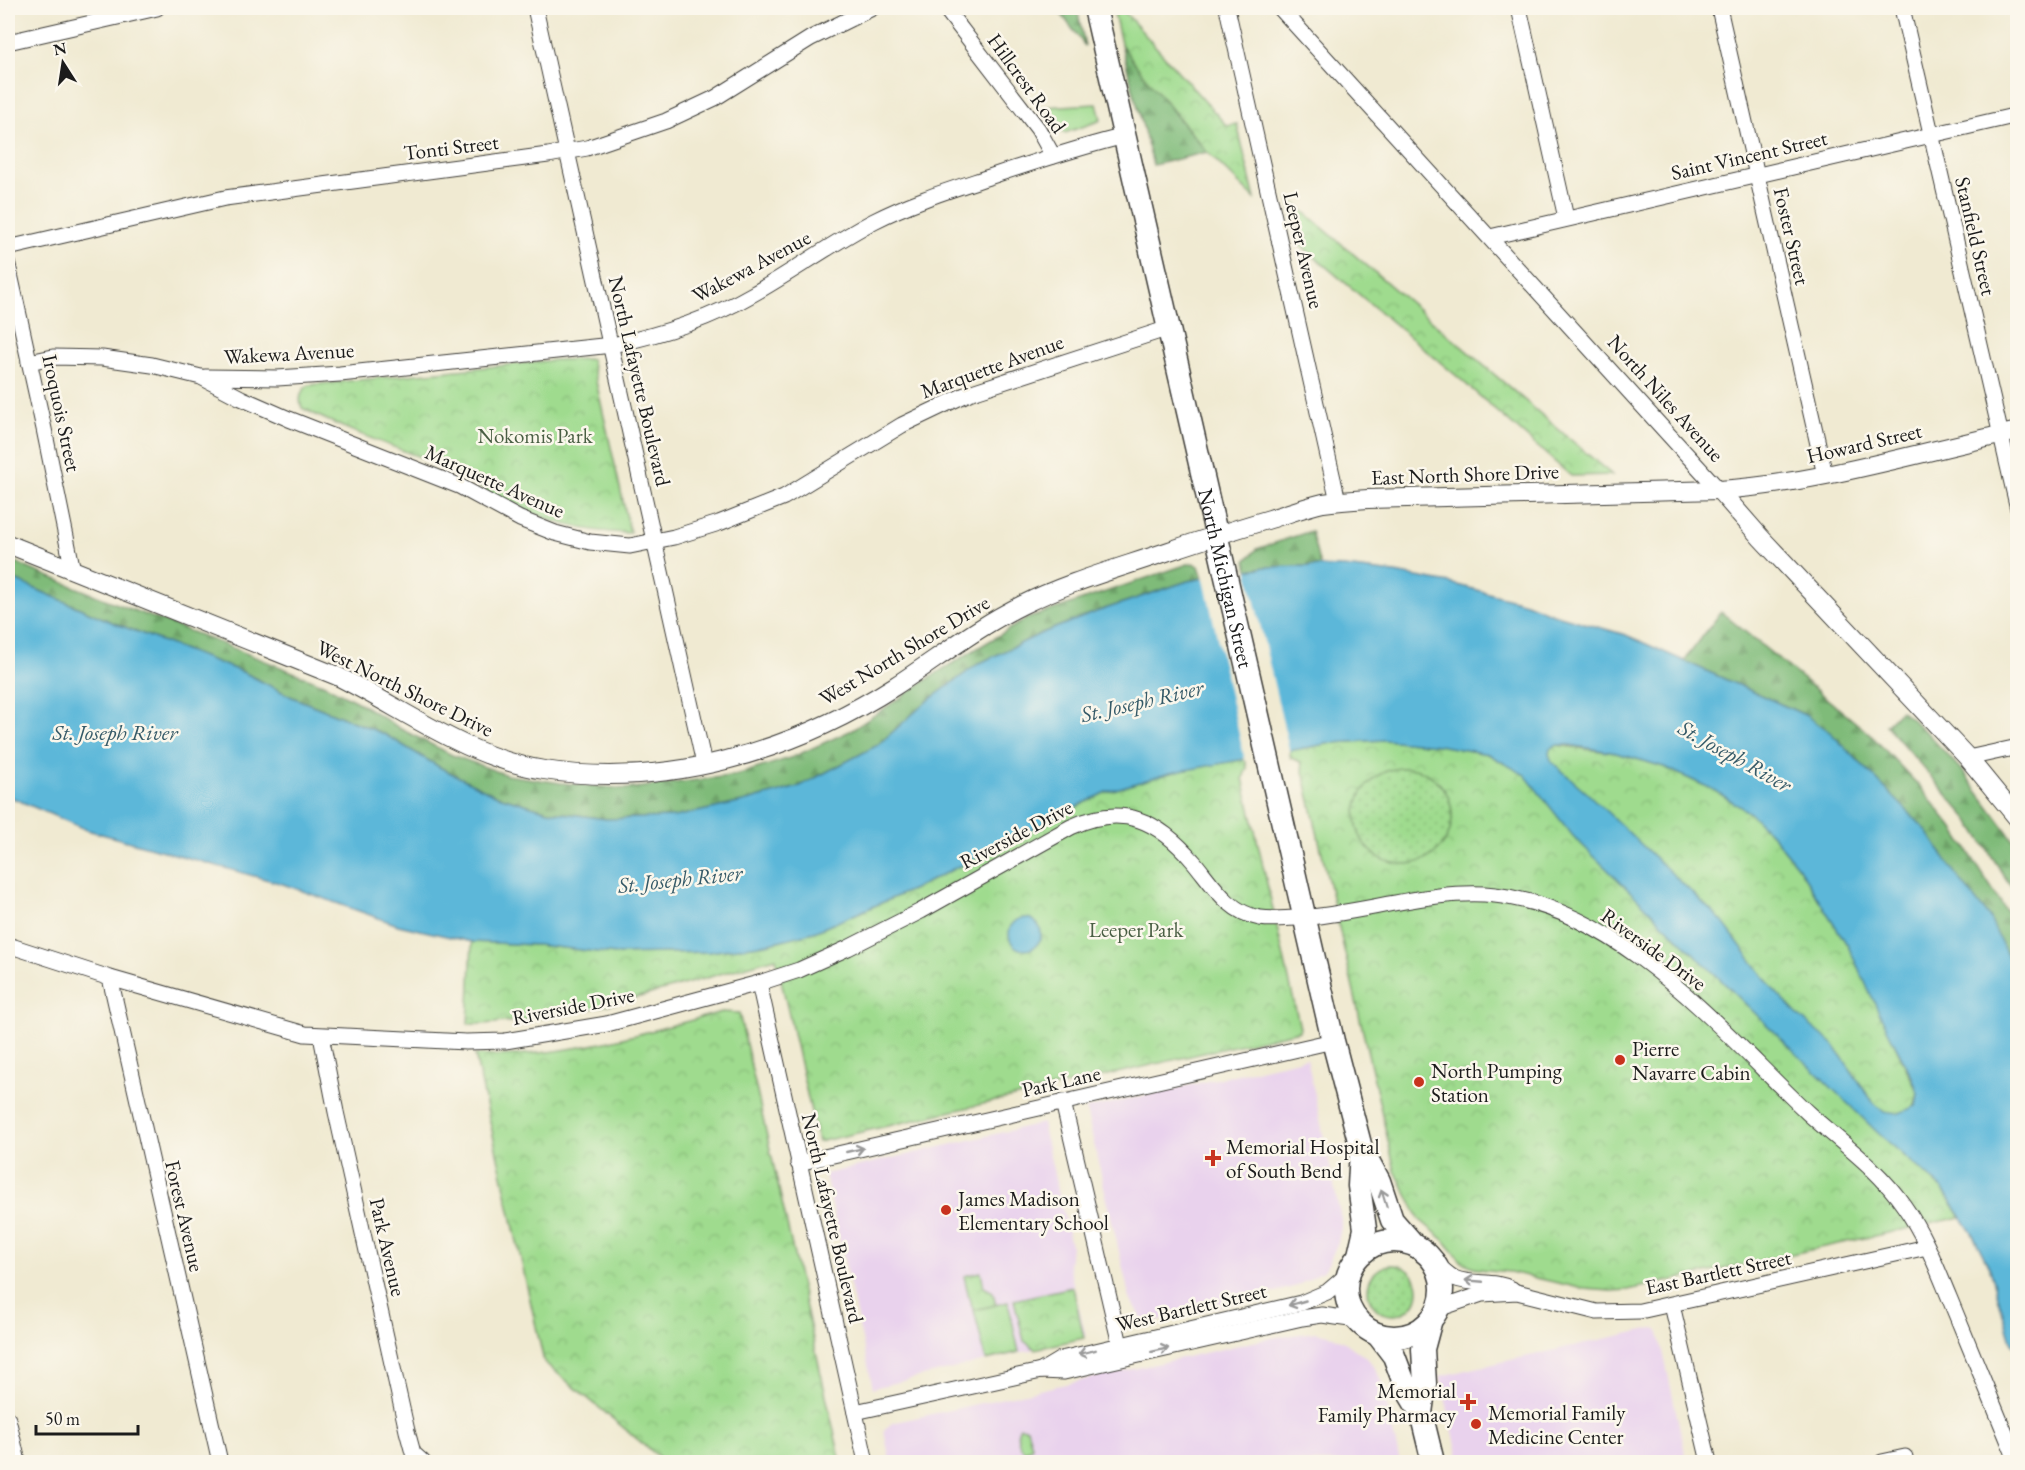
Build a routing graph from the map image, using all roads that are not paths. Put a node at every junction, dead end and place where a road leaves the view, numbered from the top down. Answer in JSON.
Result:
{"nodes":[{"id":1,"x":157,"y":8,"type":"edge"},
{"id":2,"x":535,"y":8,"type":"edge"},
{"id":3,"x":872,"y":8,"type":"edge"},
{"id":4,"x":945,"y":8,"type":"edge"},
{"id":5,"x":1095,"y":8,"type":"edge"},
{"id":6,"x":1227,"y":8,"type":"edge"},
{"id":7,"x":1280,"y":8,"type":"edge"},
{"id":8,"x":1519,"y":8,"type":"edge"},
{"id":9,"x":1719,"y":8,"type":"edge"},
{"id":10,"x":1902,"y":8,"type":"edge"},
{"id":11,"x":8,"y":42,"type":"edge"},
{"id":12,"x":2018,"y":115,"type":"edge"},
{"id":13,"x":1931,"y":135,"type":"junction"},
{"id":14,"x":1125,"y":136,"type":"junction"},
{"id":15,"x":567,"y":152,"type":"junction"},
{"id":16,"x":1053,"y":156,"type":"junction"},
{"id":17,"x":1756,"y":174,"type":"junction"},
{"id":18,"x":1566,"y":218,"type":"junction"},
{"id":19,"x":1490,"y":237,"type":"junction"},
{"id":20,"x":8,"y":248,"type":"edge"},
{"id":21,"x":8,"y":265,"type":"edge"},
{"id":22,"x":8,"y":310,"type":"edge"},
{"id":23,"x":20,"y":320,"type":"junction"},
{"id":24,"x":1169,"y":328,"type":"junction"},
{"id":25,"x":612,"y":345,"type":"junction"},
{"id":26,"x":29,"y":362,"type":"junction"},
{"id":27,"x":201,"y":377,"type":"junction"},
{"id":28,"x":2009,"y":433,"type":"edge"},
{"id":29,"x":1825,"y":475,"type":"junction"},
{"id":30,"x":1719,"y":490,"type":"junction"},
{"id":31,"x":1338,"y":501,"type":"junction"},
{"id":32,"x":2018,"y":509,"type":"edge"},
{"id":33,"x":1216,"y":535,"type":"junction"},
{"id":34,"x":655,"y":542,"type":"junction"},
{"id":35,"x":8,"y":544,"type":"edge"},
{"id":36,"x":73,"y":571,"type":"junction"},
{"id":37,"x":2018,"y":747,"type":"edge"},
{"id":38,"x":1968,"y":758,"type":"junction"},
{"id":39,"x":704,"y":764,"type":"junction"},
{"id":40,"x":2018,"y":819,"type":"edge"},
{"id":41,"x":1305,"y":917,"type":"junction"},
{"id":42,"x":8,"y":945,"type":"edge"},
{"id":43,"x":110,"y":978,"type":"junction"},
{"id":44,"x":759,"y":984,"type":"junction"},
{"id":45,"x":321,"y":1036,"type":"junction"},
{"id":46,"x":1333,"y":1041,"type":"junction"},
{"id":47,"x":1063,"y":1102,"type":"junction"},
{"id":48,"x":1360,"y":1148,"type":"junction"},
{"id":49,"x":798,"y":1163,"type":"junction"},
{"id":50,"x":1413,"y":1244,"type":"junction"},
{"id":51,"x":1927,"y":1247,"type":"junction"},
{"id":52,"x":1359,"y":1255,"type":"junction"},
{"id":53,"x":1435,"y":1262,"type":"junction"},
{"id":54,"x":1347,"y":1275,"type":"junction"},
{"id":55,"x":1517,"y":1292,"type":"junction"},
{"id":56,"x":1672,"y":1305,"type":"junction"},
{"id":57,"x":1434,"y":1316,"type":"junction"},
{"id":58,"x":1357,"y":1320,"type":"junction"},
{"id":59,"x":1377,"y":1335,"type":"junction"},
{"id":60,"x":1121,"y":1352,"type":"junction"},
{"id":61,"x":855,"y":1412,"type":"junction"},
{"id":62,"x":1421,"y":1413,"type":"junction"},
{"id":63,"x":8,"y":1419,"type":"edge"},
{"id":64,"x":1905,"y":1457,"type":"dead end"},
{"id":65,"x":18,"y":1462,"type":"edge"},
{"id":66,"x":220,"y":1462,"type":"edge"},
{"id":67,"x":423,"y":1462,"type":"edge"},
{"id":68,"x":867,"y":1462,"type":"edge"},
{"id":69,"x":1433,"y":1462,"type":"edge"},
{"id":70,"x":1708,"y":1462,"type":"edge"},
{"id":71,"x":1882,"y":1462,"type":"edge"},
{"id":72,"x":2017,"y":1462,"type":"edge"}],
"edges":[{"from":1,"to":11,"type":"street"},
{"from":2,"to":15,"type":"street","name":"North Lafayette Boulevard"},
{"from":3,"to":15,"type":"street","name":"Tonti Street"},
{"from":4,"to":16,"type":"street","name":"Hillcrest Road"},
{"from":5,"to":14,"type":"main road","name":"North Michigan Street"},
{"from":6,"to":31,"type":"street","name":"Leeper Avenue"},
{"from":7,"to":19,"type":"street","name":"North Niles Avenue"},
{"from":8,"to":18,"type":"street"},
{"from":9,"to":17,"type":"street","name":"Foster Street"},
{"from":10,"to":13,"type":"street","name":"Stanfield Street"},
{"from":12,"to":13,"type":"street","name":"Saint Vincent Street"},
{"from":13,"to":17,"type":"street","name":"Saint Vincent Street"},
{"from":13,"to":28,"type":"street","name":"Stanfield Street"},
{"from":14,"to":16,"type":"street","name":"Wakewa Avenue"},
{"from":14,"to":24,"type":"main road","name":"North Michigan Street"},
{"from":15,"to":20,"type":"street","name":"Tonti Street"},
{"from":15,"to":25,"type":"street","name":"North Lafayette Boulevard"},
{"from":16,"to":25,"type":"street","name":"Wakewa Avenue"},
{"from":17,"to":18,"type":"street","name":"Saint Vincent Street"},
{"from":17,"to":29,"type":"street","name":"Foster Street"},
{"from":18,"to":19,"type":"street","name":"Saint Vincent Street"},
{"from":19,"to":30,"type":"street","name":"North Niles Avenue"},
{"from":21,"to":23,"type":"street","name":"Iroquois Street"},
{"from":22,"to":23,"type":"street"},
{"from":23,"to":26,"type":"street","name":"Iroquois Street"},
{"from":24,"to":33,"type":"main road","name":"North Michigan Street"},
{"from":24,"to":34,"type":"street","name":"Marquette Avenue"},
{"from":25,"to":27,"type":"street","name":"Wakewa Avenue"},
{"from":25,"to":34,"type":"street","name":"North Lafayette Boulevard"},
{"from":26,"to":27,"type":"street","name":"Marquette Avenue"},
{"from":26,"to":36,"type":"street","name":"Iroquois Street"},
{"from":27,"to":34,"type":"street","name":"Marquette Avenue"},
{"from":28,"to":29,"type":"street","name":"Howard Street"},
{"from":28,"to":32,"type":"street","name":"Stanfield Street"},
{"from":29,"to":30,"type":"street","name":"Howard Street"},
{"from":30,"to":31,"type":"street","name":"East North Shore Drive"},
{"from":30,"to":38,"type":"street","name":"North Niles Avenue"},
{"from":31,"to":33,"type":"street","name":"East North Shore Drive"},
{"from":33,"to":39,"type":"street","name":"West North Shore Drive"},
{"from":33,"to":41,"type":"main road","name":"North Michigan Street"},
{"from":34,"to":39,"type":"street","name":"North Lafayette Boulevard"},
{"from":35,"to":36,"type":"street","name":"West North Shore Drive"},
{"from":36,"to":39,"type":"street","name":"West North Shore Drive"},
{"from":37,"to":38,"type":"street"},
{"from":38,"to":40,"type":"street","name":"North Niles Avenue"},
{"from":41,"to":44,"type":"street","name":"Riverside Drive"},
{"from":41,"to":46,"type":"main road","name":"North Michigan Street"},
{"from":41,"to":51,"type":"street","name":"Riverside Drive"},
{"from":42,"to":43,"type":"street","name":"Riverside Drive"},
{"from":43,"to":45,"type":"street","name":"Riverside Drive"},
{"from":43,"to":66,"type":"street","name":"Forest Avenue"},
{"from":44,"to":45,"type":"street","name":"Riverside Drive"},
{"from":44,"to":49,"type":"street","name":"North Lafayette Boulevard"},
{"from":45,"to":67,"type":"street","name":"Park Avenue"},
{"from":46,"to":47,"type":"street","name":"Park Lane"},
{"from":46,"to":48,"type":"main road","name":"North Michigan Street"},
{"from":49,"to":47,"type":"street","name":"Park Lane","one_way":true},
{"from":47,"to":60,"type":"street"},
{"from":50,"to":48,"type":"main road","name":"North Michigan Street","one_way":true},
{"from":48,"to":52,"type":"main road","name":"North Michigan Street"},
{"from":49,"to":61,"type":"street","name":"North Lafayette Boulevard"},
{"from":50,"to":52,"type":"main road"},
{"from":50,"to":53,"type":"main road"},
{"from":51,"to":56,"type":"street","name":"East Bartlett Street"},
{"from":51,"to":72,"type":"street","name":"Riverside Drive"},
{"from":52,"to":54,"type":"main road"},
{"from":55,"to":53,"type":"street","name":"East Bartlett Street","one_way":true},
{"from":53,"to":57,"type":"main road"},
{"from":54,"to":58,"type":"main road"},
{"from":54,"to":60,"type":"street","name":"West Bartlett Street","one_way":true},
{"from":55,"to":56,"type":"street","name":"East Bartlett Street"},
{"from":55,"to":57,"type":"street","name":"East Bartlett Street"},
{"from":56,"to":70,"type":"street"},
{"from":57,"to":59,"type":"main road"},
{"from":57,"to":62,"type":"main road"},
{"from":58,"to":59,"type":"main road"},
{"from":60,"to":58,"type":"street","name":"West Bartlett Street","one_way":true},
{"from":59,"to":62,"type":"main road"},
{"from":60,"to":61,"type":"street","name":"West Bartlett Street"},
{"from":61,"to":68,"type":"street","name":"North Lafayette Boulevard"},
{"from":62,"to":69,"type":"main road"},
{"from":63,"to":65,"type":"street"},
{"from":64,"to":71,"type":"street"}]}
